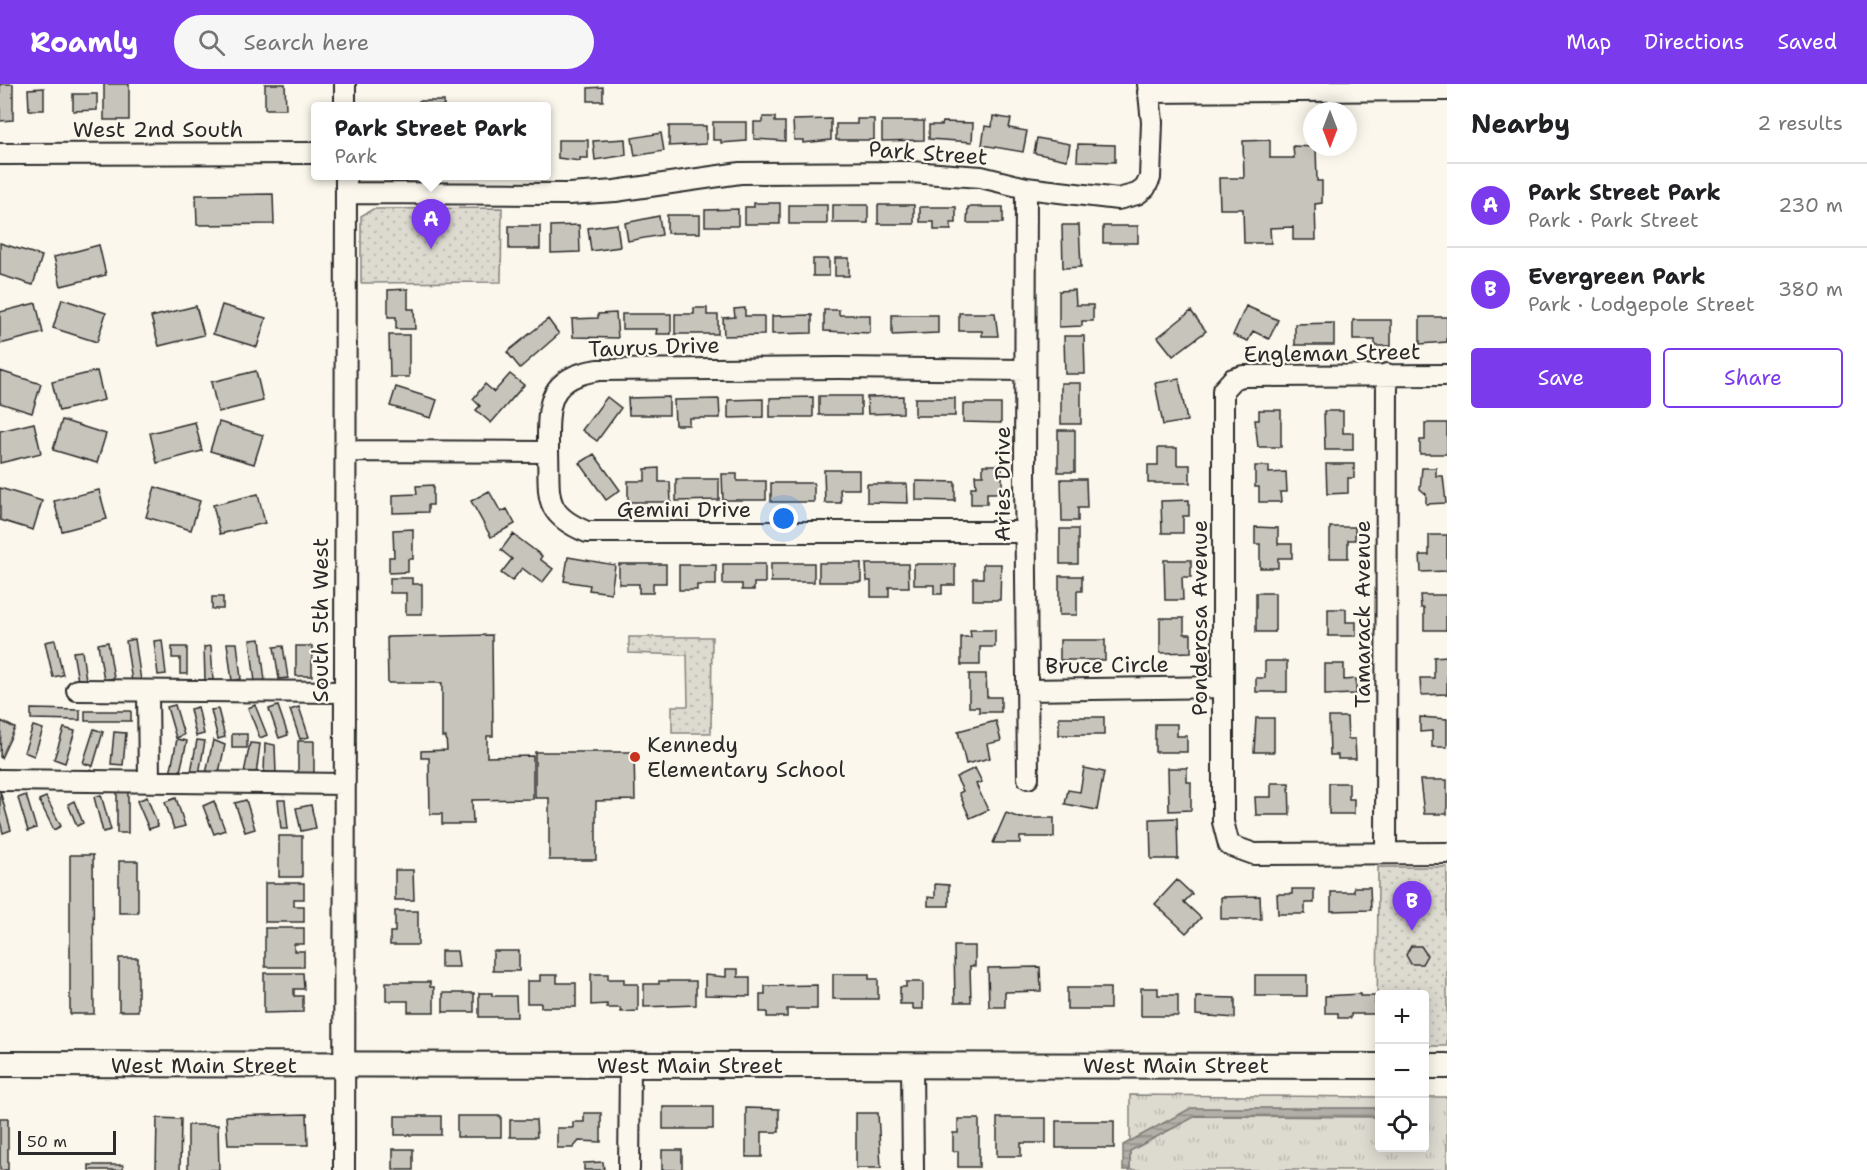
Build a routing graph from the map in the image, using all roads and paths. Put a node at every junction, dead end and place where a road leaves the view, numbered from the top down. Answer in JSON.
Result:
{"nodes":[{"id":1,"x":345,"y":84,"type":"edge"},
{"id":2,"x":1148,"y":88,"type":"edge"},
{"id":3,"x":1313,"y":88,"type":"edge"},
{"id":4,"x":1447,"y":90,"type":"edge"},
{"id":5,"x":345,"y":102,"type":"edge"},
{"id":6,"x":311,"y":153,"type":"edge"},
{"id":7,"x":0,"y":154,"type":"edge"},
{"id":8,"x":346,"y":184,"type":"edge"},
{"id":9,"x":1026,"y":188,"type":"junction"},
{"id":10,"x":1025,"y":370,"type":"junction"},
{"id":11,"x":1387,"y":374,"type":"junction"},
{"id":12,"x":1447,"y":375,"type":"edge"},
{"id":13,"x":1223,"y":390,"type":"joint"},
{"id":14,"x":346,"y":451,"type":"junction"},
{"id":15,"x":548,"y":452,"type":"junction"},
{"id":16,"x":1026,"y":532,"type":"junction"},
{"id":17,"x":1223,"y":687,"type":"junction"},
{"id":18,"x":76,"y":690,"type":"dead end"},
{"id":19,"x":1028,"y":690,"type":"junction"},
{"id":20,"x":148,"y":692,"type":"junction"},
{"id":21,"x":344,"y":692,"type":"junction"},
{"id":22,"x":1028,"y":778,"type":"dead end"},
{"id":23,"x":0,"y":780,"type":"edge"},
{"id":24,"x":149,"y":781,"type":"junction"},
{"id":25,"x":344,"y":784,"type":"junction"},
{"id":26,"x":1386,"y":853,"type":"junction"},
{"id":27,"x":1447,"y":853,"type":"edge"},
{"id":28,"x":0,"y":1065,"type":"edge"},
{"id":29,"x":344,"y":1065,"type":"junction"},
{"id":30,"x":630,"y":1065,"type":"junction"},
{"id":31,"x":912,"y":1065,"type":"junction"},
{"id":32,"x":1375,"y":1066,"type":"edge"},
{"id":33,"x":1429,"y":1066,"type":"edge"},
{"id":34,"x":1447,"y":1066,"type":"edge"},
{"id":35,"x":344,"y":1170,"type":"edge"},
{"id":36,"x":629,"y":1170,"type":"edge"},
{"id":37,"x":913,"y":1170,"type":"edge"}],
"edges":[{"from":1,"to":5,"type":"street"},
{"from":2,"to":3,"type":"street","name":"Park Street"},
{"from":2,"to":9,"type":"street","name":"Park Street"},
{"from":3,"to":4,"type":"street","name":"Park Street"},
{"from":6,"to":7,"type":"street","name":"West 2nd South"},
{"from":8,"to":9,"type":"street","name":"Park Street"},
{"from":8,"to":14,"type":"street","name":"South 5th West"},
{"from":9,"to":10,"type":"street","name":"Aries Drive"},
{"from":10,"to":15,"type":"street","name":"Taurus Drive"},
{"from":10,"to":16,"type":"street","name":"Aries Drive"},
{"from":11,"to":12,"type":"street","name":"Engleman Street"},
{"from":11,"to":13,"type":"street","name":"Engleman Street"},
{"from":11,"to":26,"type":"street","name":"Tamarack Avenue"},
{"from":13,"to":17,"type":"street","name":"Ponderosa Avenue"},
{"from":14,"to":15,"type":"street"},
{"from":14,"to":21,"type":"street","name":"South 5th West"},
{"from":15,"to":16,"type":"street","name":"Gemini Drive"},
{"from":16,"to":19,"type":"street","name":"Aries Drive"},
{"from":17,"to":19,"type":"street","name":"Bruce Circle"},
{"from":17,"to":26,"type":"street","name":"Ponderosa Avenue"},
{"from":18,"to":20,"type":"street"},
{"from":19,"to":22,"type":"street","name":"Aries Drive"},
{"from":20,"to":21,"type":"street"},
{"from":20,"to":24,"type":"street"},
{"from":21,"to":25,"type":"street","name":"South 5th West"},
{"from":23,"to":24,"type":"street"},
{"from":24,"to":25,"type":"street"},
{"from":25,"to":29,"type":"street","name":"South 5th West"},
{"from":26,"to":27,"type":"street"},
{"from":28,"to":29,"type":"main road","name":"West Main Street"},
{"from":29,"to":30,"type":"main road","name":"West Main Street"},
{"from":29,"to":35,"type":"street","name":"South 5th West"},
{"from":30,"to":31,"type":"main road","name":"West Main Street"},
{"from":30,"to":36,"type":"street"},
{"from":31,"to":32,"type":"main road","name":"West Main Street"},
{"from":31,"to":37,"type":"street"},
{"from":33,"to":34,"type":"main road"}]}
